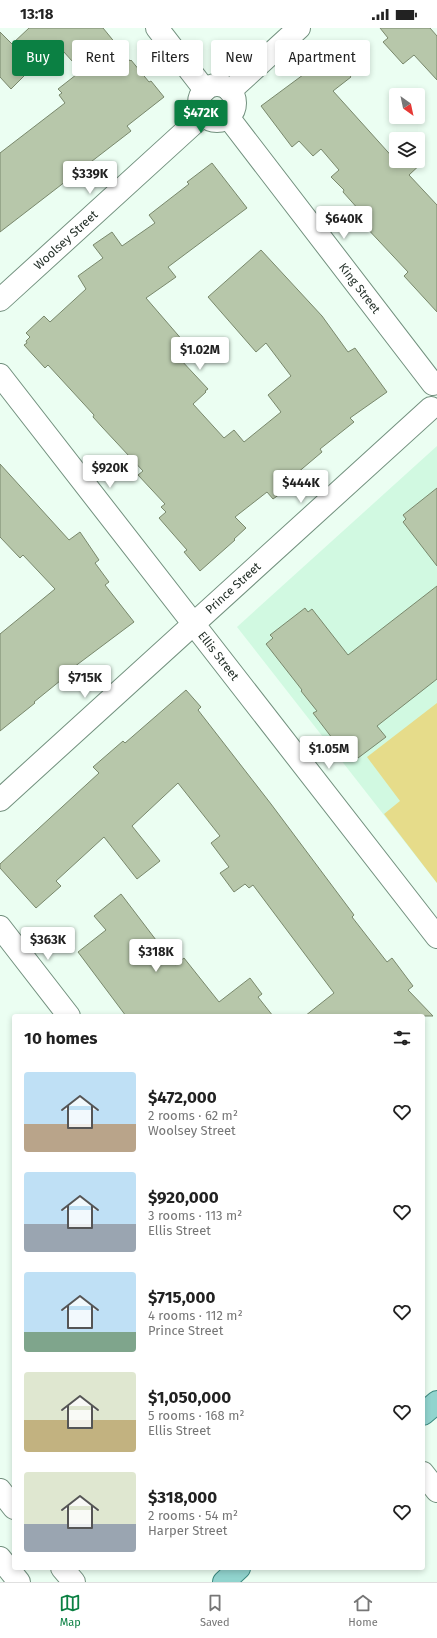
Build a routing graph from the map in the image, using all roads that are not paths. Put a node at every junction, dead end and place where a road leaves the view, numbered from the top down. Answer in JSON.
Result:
{"nodes":[{"id":1,"x":157,"y":28,"type":"edge"},
{"id":2,"x":299,"y":28,"type":"edge"},
{"id":3,"x":205,"y":90,"type":"junction"},
{"id":4,"x":230,"y":91,"type":"junction"},
{"id":5,"x":203,"y":115,"type":"junction"},
{"id":6,"x":228,"y":117,"type":"junction"},
{"id":7,"x":0,"y":300,"type":"edge"},
{"id":8,"x":0,"y":375,"type":"edge"},
{"id":9,"x":435,"y":382,"type":"edge"},
{"id":10,"x":434,"y":411,"type":"edge"},
{"id":11,"x":194,"y":624,"type":"junction"},
{"id":12,"x":0,"y":800,"type":"edge"},
{"id":13,"x":0,"y":927,"type":"edge"},
{"id":14,"x":437,"y":937,"type":"edge"},
{"id":15,"x":67,"y":1014,"type":"edge"},
{"id":16,"x":437,"y":1402,"type":"edge"},
{"id":17,"x":425,"y":1412,"type":"edge"},
{"id":18,"x":425,"y":1476,"type":"edge"},
{"id":19,"x":0,"y":1490,"type":"edge"},
{"id":20,"x":437,"y":1491,"type":"edge"},
{"id":21,"x":12,"y":1505,"type":"edge"},
{"id":22,"x":0,"y":1558,"type":"edge"},
{"id":23,"x":64,"y":1570,"type":"edge"},
{"id":24,"x":237,"y":1570,"type":"edge"},
{"id":25,"x":19,"y":1582,"type":"edge"},
{"id":26,"x":74,"y":1582,"type":"edge"},
{"id":27,"x":224,"y":1582,"type":"edge"}],
"edges":[{"from":1,"to":3,"type":"street"},
{"from":2,"to":4,"type":"street"},
{"from":3,"to":4,"type":"street"},
{"from":3,"to":5,"type":"street"},
{"from":4,"to":6,"type":"street"},
{"from":5,"to":6,"type":"street"},
{"from":5,"to":7,"type":"street","name":"Woolsey Street"},
{"from":6,"to":9,"type":"street","name":"King Street"},
{"from":8,"to":11,"type":"street","name":"Ellis Street"},
{"from":9,"to":10,"type":"street"},
{"from":10,"to":11,"type":"street","name":"Prince Street"},
{"from":11,"to":12,"type":"street","name":"Prince Street"},
{"from":11,"to":14,"type":"street","name":"Ellis Street"},
{"from":13,"to":15,"type":"street"},
{"from":16,"to":17,"type":"main road"},
{"from":18,"to":20,"type":"street"},
{"from":19,"to":21,"type":"street"},
{"from":22,"to":25,"type":"street"},
{"from":23,"to":26,"type":"street"},
{"from":24,"to":27,"type":"main road"}]}
